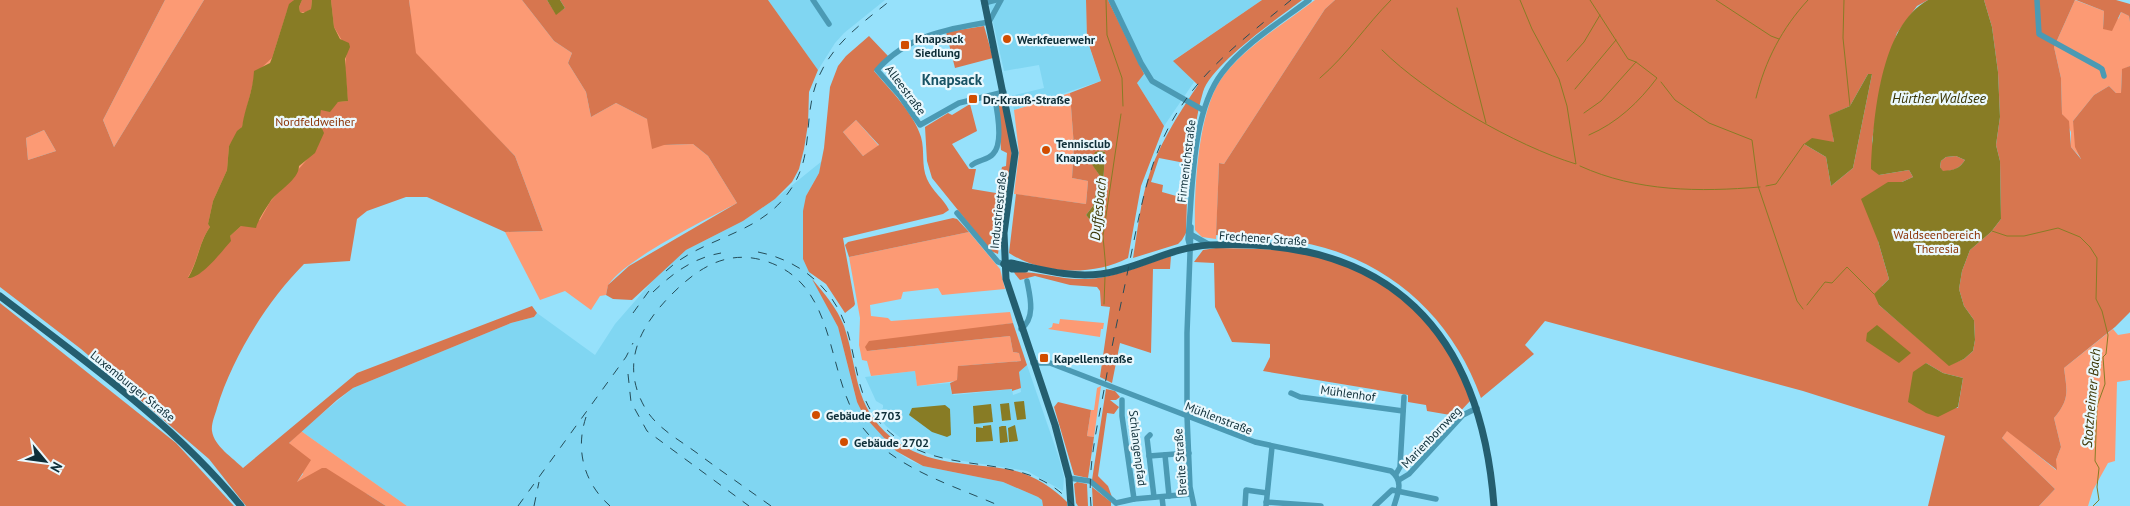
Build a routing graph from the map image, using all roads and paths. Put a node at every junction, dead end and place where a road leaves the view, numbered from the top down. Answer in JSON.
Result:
{"nodes":[{"id":1,"x":813,"y":0,"type":"edge"},
{"id":2,"x":1111,"y":0,"type":"edge"},
{"id":3,"x":1309,"y":0,"type":"edge"},
{"id":4,"x":2037,"y":0,"type":"edge"},
{"id":5,"x":998,"y":2,"type":"edge"},
{"id":6,"x":985,"y":4,"type":"edge"},
{"id":7,"x":989,"y":22,"type":"junction"},
{"id":8,"x":830,"y":24,"type":"dead end"},
{"id":9,"x":2104,"y":76,"type":"dead end"},
{"id":10,"x":1004,"y":92,"type":"junction"},
{"id":11,"x":994,"y":95,"type":"junction"},
{"id":12,"x":1203,"y":110,"type":"junction"},
{"id":13,"x":972,"y":165,"type":"dead end"},
{"id":14,"x":957,"y":213,"type":"dead end"},
{"id":15,"x":1190,"y":220,"type":"junction"},
{"id":16,"x":1192,"y":235,"type":"junction"},
{"id":17,"x":1210,"y":245,"type":"junction"},
{"id":18,"x":1190,"y":247,"type":"junction"},
{"id":19,"x":1004,"y":264,"type":"junction"},
{"id":20,"x":1027,"y":281,"type":"dead end"},
{"id":21,"x":0,"y":296,"type":"edge"},
{"id":22,"x":1021,"y":329,"type":"junction"},
{"id":23,"x":1033,"y":363,"type":"junction"},
{"id":24,"x":1291,"y":393,"type":"dead end"},
{"id":25,"x":1404,"y":397,"type":"dead end"},
{"id":26,"x":1122,"y":400,"type":"dead end"},
{"id":27,"x":1477,"y":408,"type":"junction"},
{"id":28,"x":1403,"y":411,"type":"junction"},
{"id":29,"x":1187,"y":416,"type":"junction"},
{"id":30,"x":1150,"y":435,"type":"dead end"},
{"id":31,"x":1272,"y":447,"type":"junction"},
{"id":32,"x":1189,"y":453,"type":"junction"},
{"id":33,"x":1165,"y":455,"type":"junction"},
{"id":34,"x":1149,"y":456,"type":"junction"},
{"id":35,"x":1397,"y":477,"type":"junction"},
{"id":36,"x":1069,"y":478,"type":"junction"},
{"id":37,"x":1398,"y":491,"type":"junction"},
{"id":38,"x":1267,"y":493,"type":"junction"},
{"id":39,"x":1191,"y":494,"type":"junction"},
{"id":40,"x":1169,"y":496,"type":"junction"},
{"id":41,"x":1162,"y":497,"type":"junction"},
{"id":42,"x":1154,"y":498,"type":"junction"},
{"id":43,"x":1134,"y":499,"type":"junction"},
{"id":44,"x":1436,"y":499,"type":"dead end"},
{"id":45,"x":1266,"y":504,"type":"edge"},
{"id":46,"x":1116,"y":505,"type":"edge"},
{"id":47,"x":241,"y":506,"type":"edge"},
{"id":48,"x":1071,"y":506,"type":"edge"},
{"id":49,"x":1163,"y":506,"type":"edge"},
{"id":50,"x":1194,"y":506,"type":"edge"},
{"id":51,"x":1245,"y":506,"type":"edge"},
{"id":52,"x":1321,"y":506,"type":"edge"},
{"id":53,"x":1376,"y":506,"type":"edge"},
{"id":54,"x":1394,"y":506,"type":"edge"},
{"id":55,"x":1494,"y":506,"type":"edge"}],
"edges":[{"from":1,"to":8,"type":"street"},
{"from":2,"to":12,"type":"street"},
{"from":3,"to":12,"type":"street","name":"Firmenichstraße"},
{"from":4,"to":9,"type":"street"},
{"from":5,"to":6,"type":"street"},
{"from":5,"to":7,"type":"street"},
{"from":6,"to":7,"type":"main road","name":"Industriestraße"},
{"from":7,"to":10,"type":"main road","name":"Industriestraße"},
{"from":7,"to":11,"type":"street","name":"Alleestraße"},
{"from":10,"to":11,"type":"street"},
{"from":10,"to":19,"type":"main road","name":"Industriestraße"},
{"from":11,"to":13,"type":"street"},
{"from":12,"to":15,"type":"street","name":"Firmenichstraße"},
{"from":14,"to":19,"type":"street"},
{"from":15,"to":16,"type":"street","name":"Firmenichstraße"},
{"from":15,"to":18,"type":"street","name":"Firmenichstraße"},
{"from":16,"to":17,"type":"street"},
{"from":16,"to":18,"type":"street","name":"Firmenichstraße"},
{"from":17,"to":18,"type":"main road","name":"Frechener Straße"},
{"from":17,"to":27,"type":"main road","name":"Frechener Straße"},
{"from":18,"to":19,"type":"main road","name":"Frechener Straße"},
{"from":18,"to":29,"type":"street","name":"Firmenichstraße"},
{"from":19,"to":22,"type":"main road","name":"Industriestraße"},
{"from":20,"to":22,"type":"street"},
{"from":21,"to":47,"type":"main road","name":"Luxemburger Straße"},
{"from":22,"to":23,"type":"main road","name":"Industriestraße"},
{"from":23,"to":29,"type":"street","name":"Mühlenstraße"},
{"from":23,"to":36,"type":"main road","name":"Industriestraße"},
{"from":24,"to":28,"type":"street","name":"Mühlenhof"},
{"from":25,"to":28,"type":"street"},
{"from":26,"to":43,"type":"street","name":"Schlangenpfad"},
{"from":27,"to":35,"type":"street","name":"Marienbornweg"},
{"from":27,"to":55,"type":"main road","name":"Frechener Straße"},
{"from":28,"to":35,"type":"street"},
{"from":29,"to":31,"type":"street","name":"Mühlenstraße"},
{"from":29,"to":32,"type":"street","name":"Breite Straße"},
{"from":30,"to":34,"type":"street"},
{"from":31,"to":35,"type":"street","name":"Mühlenstraße"},
{"from":31,"to":38,"type":"street"},
{"from":32,"to":33,"type":"street"},
{"from":32,"to":39,"type":"street","name":"Breite Straße"},
{"from":33,"to":34,"type":"street"},
{"from":33,"to":40,"type":"street"},
{"from":34,"to":42,"type":"street"},
{"from":35,"to":37,"type":"street"},
{"from":36,"to":46,"type":"street"},
{"from":36,"to":48,"type":"main road","name":"Industriestraße"},
{"from":37,"to":44,"type":"street"},
{"from":37,"to":53,"type":"street"},
{"from":37,"to":54,"type":"street"},
{"from":38,"to":45,"type":"street"},
{"from":38,"to":51,"type":"street"},
{"from":39,"to":40,"type":"street"},
{"from":39,"to":50,"type":"street","name":"Breite Straße"},
{"from":40,"to":41,"type":"street"},
{"from":41,"to":42,"type":"street"},
{"from":41,"to":49,"type":"street"},
{"from":42,"to":43,"type":"street"},
{"from":43,"to":46,"type":"street"},
{"from":45,"to":52,"type":"street"}]}
